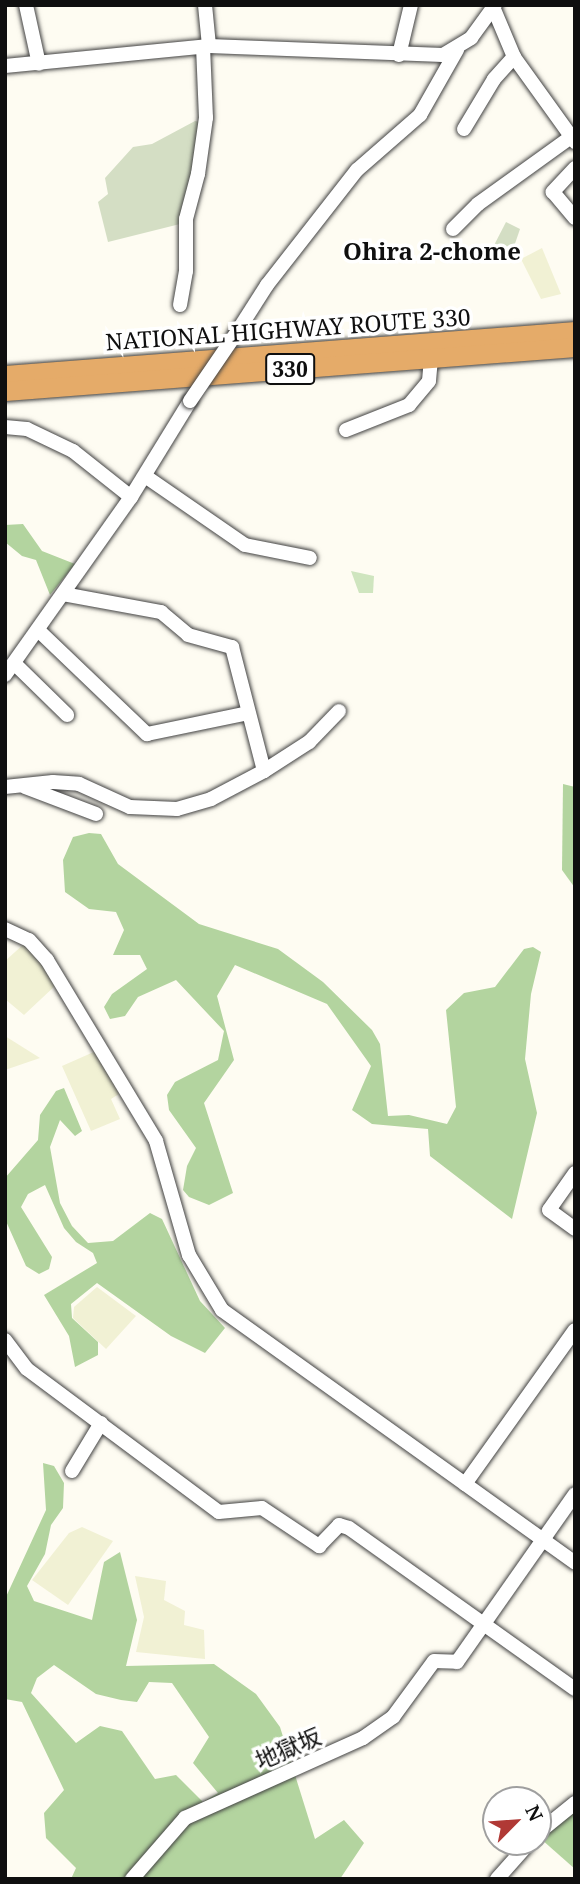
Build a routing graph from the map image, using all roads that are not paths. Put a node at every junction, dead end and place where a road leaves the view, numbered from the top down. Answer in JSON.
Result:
{"nodes":[{"id":1,"x":26,"y":5,"type":"edge"},
{"id":2,"x":205,"y":5,"type":"edge"},
{"id":3,"x":411,"y":5,"type":"edge"},
{"id":4,"x":494,"y":6,"type":"edge"},
{"id":5,"x":206,"y":47,"type":"junction"},
{"id":6,"x":457,"y":50,"type":"junction"},
{"id":7,"x":399,"y":55,"type":"junction"},
{"id":8,"x":514,"y":57,"type":"junction"},
{"id":9,"x":39,"y":64,"type":"junction"},
{"id":10,"x":5,"y":66,"type":"edge"},
{"id":11,"x":464,"y":130,"type":"dead end"},
{"id":12,"x":573,"y":138,"type":"edge"},
{"id":13,"x":575,"y":168,"type":"edge"},
{"id":14,"x":575,"y":218,"type":"edge"},
{"id":15,"x":453,"y":229,"type":"dead end"},
{"id":16,"x":180,"y":305,"type":"dead end"},
{"id":17,"x":575,"y":331,"type":"edge"},
{"id":18,"x":575,"y":347,"type":"edge"},
{"id":19,"x":431,"y":358,"type":"junction"},
{"id":20,"x":5,"y":375,"type":"edge"},
{"id":21,"x":5,"y":391,"type":"edge"},
{"id":22,"x":5,"y":427,"type":"edge"},
{"id":23,"x":346,"y":430,"type":"dead end"},
{"id":24,"x":145,"y":475,"type":"junction"},
{"id":25,"x":131,"y":497,"type":"junction"},
{"id":26,"x":310,"y":558,"type":"dead end"},
{"id":27,"x":63,"y":594,"type":"junction"},
{"id":28,"x":38,"y":629,"type":"junction"},
{"id":29,"x":10,"y":669,"type":"edge"},
{"id":30,"x":340,"y":711,"type":"dead end"},
{"id":31,"x":248,"y":713,"type":"junction"},
{"id":32,"x":67,"y":715,"type":"dead end"},
{"id":33,"x":264,"y":771,"type":"junction"},
{"id":34,"x":5,"y":787,"type":"edge"},
{"id":35,"x":24,"y":787,"type":"junction"},
{"id":36,"x":96,"y":814,"type":"dead end"},
{"id":37,"x":5,"y":929,"type":"edge"},
{"id":38,"x":575,"y":1173,"type":"edge"},
{"id":39,"x":575,"y":1229,"type":"edge"},
{"id":40,"x":575,"y":1330,"type":"edge"},
{"id":41,"x":5,"y":1340,"type":"edge"},
{"id":42,"x":101,"y":1423,"type":"junction"},
{"id":43,"x":72,"y":1471,"type":"dead end"},
{"id":44,"x":465,"y":1484,"type":"junction"},
{"id":45,"x":575,"y":1494,"type":"edge"},
{"id":46,"x":541,"y":1540,"type":"junction"},
{"id":47,"x":575,"y":1563,"type":"edge"},
{"id":48,"x":482,"y":1624,"type":"junction"},
{"id":49,"x":575,"y":1689,"type":"edge"},
{"id":50,"x":575,"y":1803,"type":"edge"},
{"id":51,"x":552,"y":1822,"type":"edge"},
{"id":52,"x":518,"y":1856,"type":"edge"},
{"id":53,"x":132,"y":1879,"type":"edge"},
{"id":54,"x":497,"y":1879,"type":"edge"}],
"edges":[{"from":1,"to":9,"type":"street"},
{"from":2,"to":5,"type":"street"},
{"from":3,"to":7,"type":"street"},
{"from":4,"to":6,"type":"street"},
{"from":4,"to":8,"type":"street"},
{"from":5,"to":7,"type":"street"},
{"from":5,"to":9,"type":"street"},
{"from":5,"to":16,"type":"street"},
{"from":6,"to":7,"type":"street"},
{"from":6,"to":24,"type":"street","bridge":true},
{"from":8,"to":11,"type":"street"},
{"from":8,"to":12,"type":"street"},
{"from":9,"to":10,"type":"street"},
{"from":12,"to":15,"type":"street"},
{"from":13,"to":14,"type":"street"},
{"from":17,"to":20,"type":"highway","name":"NATIONAL HIGHWAY ROUTE 330","number":"330"},
{"from":18,"to":19,"type":"highway","name":"NATIONAL HIGHWAY ROUTE 330","number":"330"},
{"from":19,"to":21,"type":"highway","name":"NATIONAL HIGHWAY ROUTE 330","number":"330"},
{"from":19,"to":23,"type":"street"},
{"from":22,"to":25,"type":"street"},
{"from":24,"to":25,"type":"street"},
{"from":24,"to":26,"type":"street"},
{"from":25,"to":27,"type":"street"},
{"from":27,"to":28,"type":"street"},
{"from":27,"to":31,"type":"street"},
{"from":28,"to":29,"type":"street"},
{"from":28,"to":31,"type":"street"},
{"from":29,"to":32,"type":"street"},
{"from":30,"to":33,"type":"street"},
{"from":31,"to":33,"type":"street"},
{"from":33,"to":35,"type":"street"},
{"from":34,"to":35,"type":"street"},
{"from":35,"to":36,"type":"street"},
{"from":37,"to":44,"type":"street"},
{"from":38,"to":39,"type":"street"},
{"from":40,"to":44,"type":"street"},
{"from":41,"to":42,"type":"street"},
{"from":42,"to":43,"type":"street"},
{"from":42,"to":48,"type":"street"},
{"from":44,"to":46,"type":"street"},
{"from":45,"to":46,"type":"street"},
{"from":46,"to":47,"type":"street"},
{"from":46,"to":48,"type":"street"},
{"from":48,"to":49,"type":"street"},
{"from":48,"to":53,"type":"street","name":"地獄坂"},
{"from":50,"to":51,"type":"street"},
{"from":52,"to":54,"type":"street"}]}
